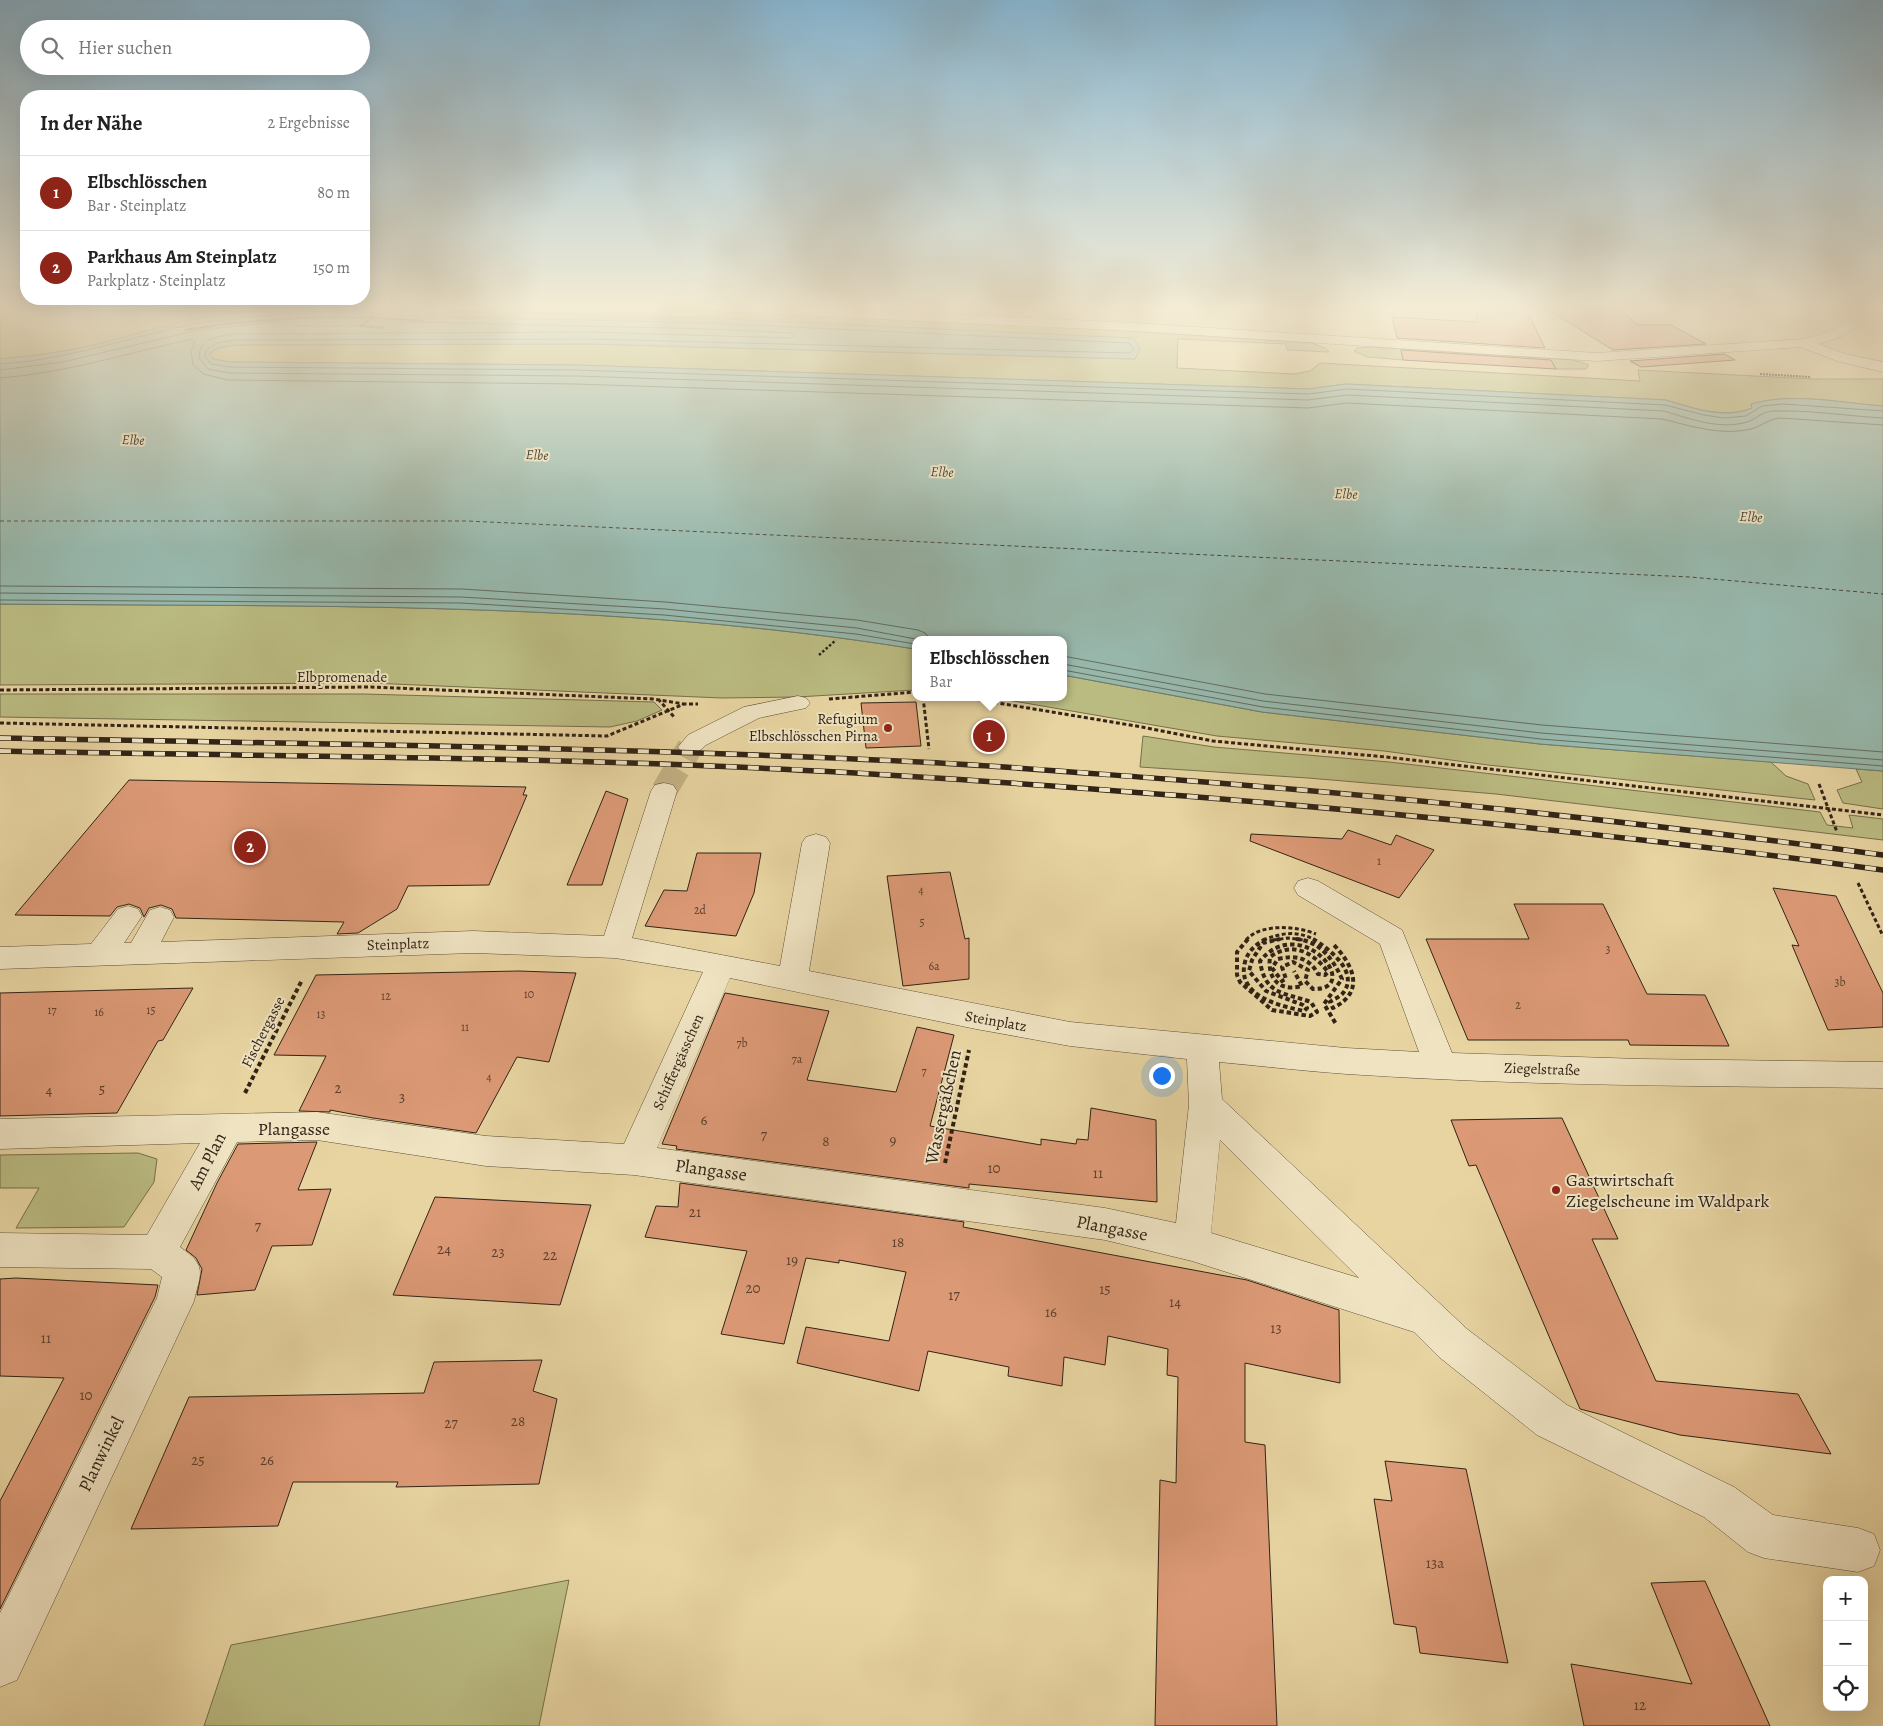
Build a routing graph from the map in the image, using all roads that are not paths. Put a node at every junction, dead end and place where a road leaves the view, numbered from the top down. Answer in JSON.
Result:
{"nodes":[{"id":1,"x":798,"y":703,"type":"road end"},
{"id":2,"x":690,"y":748,"type":"tunnel mouth"},
{"id":3,"x":664,"y":791,"type":"tunnel mouth"},
{"id":4,"x":816,"y":843,"type":"dead end"},
{"id":5,"x":1308,"y":888,"type":"dead end"},
{"id":6,"x":128,"y":916,"type":"dead end"},
{"id":7,"x":160,"y":917,"type":"dead end"},
{"id":8,"x":615,"y":947,"type":"junction"},
{"id":9,"x":140,"y":954,"type":"junction"},
{"id":10,"x":99,"y":955,"type":"junction"},
{"id":11,"x":0,"y":958,"type":"edge"},
{"id":12,"x":722,"y":965,"type":"junction"},
{"id":13,"x":793,"y":980,"type":"junction"},
{"id":14,"x":1202,"y":1048,"type":"junction"},
{"id":15,"x":1441,"y":1066,"type":"junction"},
{"id":16,"x":1883,"y":1075,"type":"edge"},
{"id":17,"x":1206,"y":1105,"type":"junction"},
{"id":18,"x":227,"y":1128,"type":"junction"},
{"id":19,"x":0,"y":1134,"type":"edge"},
{"id":20,"x":634,"y":1160,"type":"junction"},
{"id":21,"x":1192,"y":1244,"type":"junction"},
{"id":22,"x":0,"y":1250,"type":"edge"},
{"id":23,"x":157,"y":1252,"type":"junction"},
{"id":24,"x":1423,"y":1316,"type":"junction"},
{"id":25,"x":1858,"y":1550,"type":"dead end"},
{"id":26,"x":0,"y":1663,"type":"edge"}],
"edges":[{"from":1,"to":2,"type":"street"},
{"from":3,"to":8,"type":"street"},
{"from":4,"to":13,"type":"street"},
{"from":5,"to":15,"type":"street"},
{"from":6,"to":10,"type":"street"},
{"from":7,"to":9,"type":"street"},
{"from":8,"to":9,"type":"street","name":"Steinplatz"},
{"from":8,"to":12,"type":"street","name":"Steinplatz"},
{"from":9,"to":10,"type":"street","name":"Steinplatz"},
{"from":10,"to":11,"type":"street","name":"Steinplatz"},
{"from":12,"to":13,"type":"street","name":"Steinplatz"},
{"from":12,"to":20,"type":"street","name":"Schiffergässchen"},
{"from":13,"to":14,"type":"street","name":"Steinplatz"},
{"from":14,"to":15,"type":"street","name":"Ziegelstraße"},
{"from":14,"to":17,"type":"street"},
{"from":15,"to":16,"type":"street","name":"Ziegelstraße"},
{"from":17,"to":21,"type":"street"},
{"from":17,"to":24,"type":"street"},
{"from":18,"to":19,"type":"street","name":"Am Plan"},
{"from":18,"to":20,"type":"street","name":"Plangasse"},
{"from":18,"to":23,"type":"street","name":"Am Plan"},
{"from":20,"to":21,"type":"street","name":"Plangasse"},
{"from":21,"to":24,"type":"street","name":"Plangasse"},
{"from":22,"to":23,"type":"street"},
{"from":23,"to":26,"type":"street","name":"Planwinkel"},
{"from":24,"to":25,"type":"street"}]}
